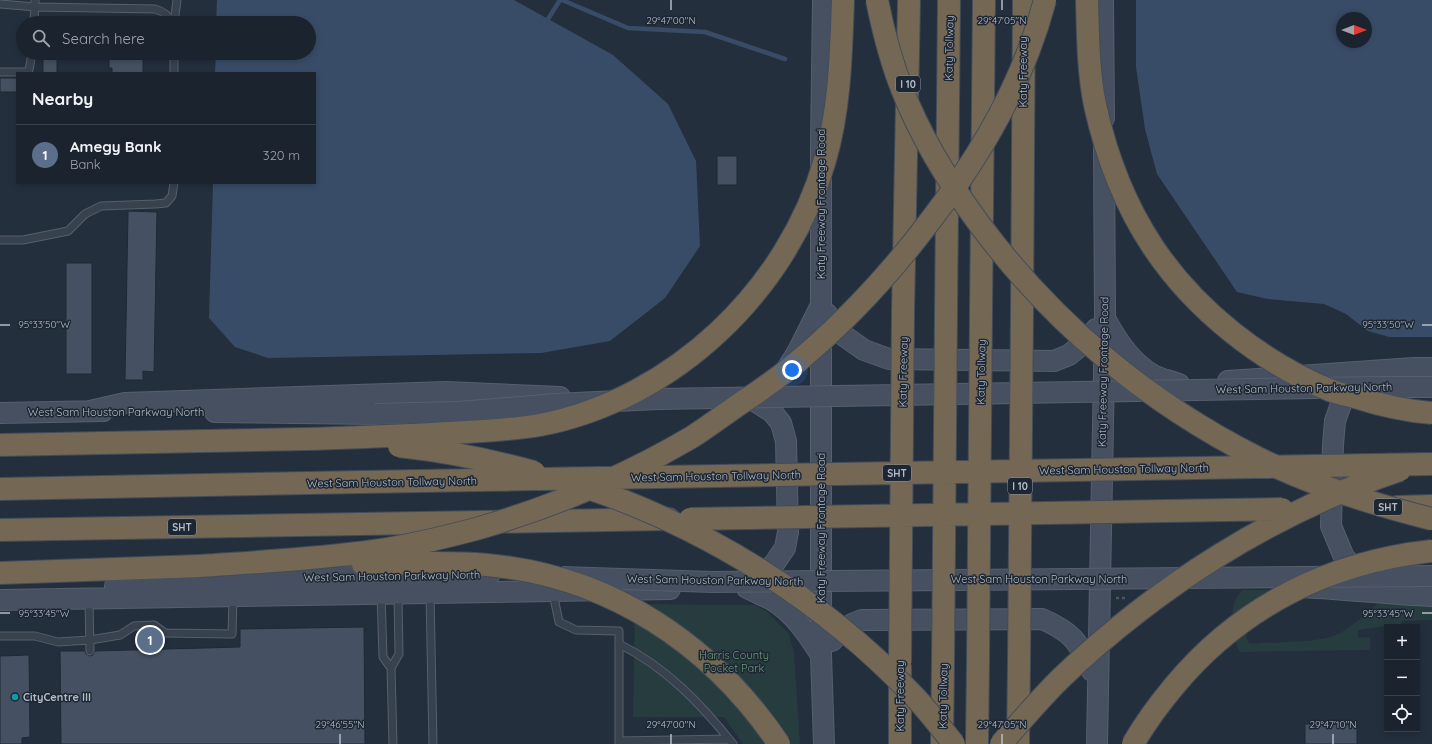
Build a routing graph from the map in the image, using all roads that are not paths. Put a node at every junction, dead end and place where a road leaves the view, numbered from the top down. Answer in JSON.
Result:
{"nodes":[{"id":1,"x":176,"y":0,"type":"edge"},
{"id":2,"x":823,"y":0,"type":"edge"},
{"id":3,"x":843,"y":0,"type":"edge"},
{"id":4,"x":877,"y":0,"type":"edge"},
{"id":5,"x":893,"y":0,"type":"edge"},
{"id":6,"x":909,"y":0,"type":"edge"},
{"id":7,"x":949,"y":0,"type":"edge"},
{"id":8,"x":984,"y":0,"type":"edge"},
{"id":9,"x":1024,"y":0,"type":"edge"},
{"id":10,"x":1036,"y":0,"type":"edge"},
{"id":11,"x":1045,"y":0,"type":"edge"},
{"id":12,"x":1087,"y":0,"type":"edge"},
{"id":13,"x":1103,"y":0,"type":"edge"},
{"id":14,"x":0,"y":4,"type":"edge"},
{"id":15,"x":36,"y":4,"type":"edge"},
{"id":16,"x":35,"y":16,"type":"edge"},
{"id":17,"x":167,"y":16,"type":"edge"},
{"id":18,"x":174,"y":16,"type":"edge"},
{"id":19,"x":31,"y":60,"type":"edge"},
{"id":20,"x":174,"y":60,"type":"edge"},
{"id":21,"x":0,"y":72,"type":"edge"},
{"id":22,"x":16,"y":72,"type":"edge"},
{"id":23,"x":26,"y":72,"type":"edge"},
{"id":24,"x":174,"y":72,"type":"edge"},
{"id":25,"x":1023,"y":131,"type":"junction"},
{"id":26,"x":906,"y":168,"type":"junction"},
{"id":27,"x":174,"y":184,"type":"edge"},
{"id":28,"x":0,"y":240,"type":"edge"},
{"id":29,"x":821,"y":304,"type":"junction"},
{"id":30,"x":1105,"y":318,"type":"junction"},
{"id":31,"x":1423,"y":368,"type":"edge"},
{"id":32,"x":1179,"y":384,"type":"junction"},
{"id":33,"x":1432,"y":387,"type":"edge"},
{"id":34,"x":1103,"y":396,"type":"junction"},
{"id":35,"x":753,"y":400,"type":"junction"},
{"id":36,"x":821,"y":403,"type":"junction"},
{"id":37,"x":90,"y":411,"type":"junction"},
{"id":38,"x":0,"y":413,"type":"edge"},
{"id":39,"x":1432,"y":413,"type":"edge"},
{"id":40,"x":306,"y":439,"type":"junction"},
{"id":41,"x":0,"y":445,"type":"edge"},
{"id":42,"x":1432,"y":460,"type":"edge"},
{"id":43,"x":1432,"y":464,"type":"edge"},
{"id":44,"x":0,"y":490,"type":"edge"},
{"id":45,"x":1432,"y":506,"type":"edge"},
{"id":46,"x":1432,"y":520,"type":"edge"},
{"id":47,"x":0,"y":530,"type":"edge"},
{"id":48,"x":1432,"y":551,"type":"edge"},
{"id":49,"x":200,"y":566,"type":"junction"},
{"id":50,"x":0,"y":573,"type":"edge"},
{"id":51,"x":1432,"y":576,"type":"edge"},
{"id":52,"x":1100,"y":584,"type":"junction"},
{"id":53,"x":1164,"y":584,"type":"junction"},
{"id":54,"x":821,"y":587,"type":"junction"},
{"id":55,"x":747,"y":588,"type":"junction"},
{"id":56,"x":552,"y":591,"type":"junction"},
{"id":57,"x":430,"y":593,"type":"junction"},
{"id":58,"x":389,"y":594,"type":"junction"},
{"id":59,"x":1386,"y":594,"type":"junction"},
{"id":60,"x":233,"y":596,"type":"junction"},
{"id":61,"x":1432,"y":596,"type":"edge"},
{"id":62,"x":90,"y":598,"type":"junction"},
{"id":63,"x":0,"y":599,"type":"edge"},
{"id":64,"x":0,"y":636,"type":"edge"},
{"id":65,"x":90,"y":640,"type":"junction"},
{"id":66,"x":619,"y":644,"type":"junction"},
{"id":67,"x":90,"y":651,"type":"dead end"},
{"id":68,"x":821,"y":655,"type":"junction"},
{"id":69,"x":391,"y":668,"type":"junction"},
{"id":70,"x":1098,"y":694,"type":"junction"},
{"id":71,"x":731,"y":741,"type":"edge"},
{"id":72,"x":619,"y":742,"type":"edge"},
{"id":73,"x":393,"y":744,"type":"edge"},
{"id":74,"x":433,"y":744,"type":"edge"},
{"id":75,"x":779,"y":744,"type":"edge"},
{"id":76,"x":824,"y":744,"type":"edge"},
{"id":77,"x":900,"y":744,"type":"edge"},
{"id":78,"x":942,"y":744,"type":"edge"},
{"id":79,"x":954,"y":744,"type":"edge"},
{"id":80,"x":977,"y":744,"type":"edge"},
{"id":81,"x":1001,"y":744,"type":"edge"},
{"id":82,"x":1018,"y":744,"type":"edge"},
{"id":83,"x":1097,"y":744,"type":"edge"},
{"id":84,"x":1134,"y":744,"type":"edge"}],
"edges":[{"from":1,"to":18,"type":"lane"},
{"from":2,"to":29,"type":"main road","name":"Katy Freeway Frontage Road"},
{"from":3,"to":40,"type":"highway","bridge":true},
{"from":4,"to":46,"type":"highway","bridge":true},
{"from":5,"to":26,"type":"highway"},
{"from":6,"to":26,"type":"highway","name":"Katy Freeway","number":"I 10"},
{"from":7,"to":78,"type":"highway","name":"Katy Tollway","bridge":true},
{"from":8,"to":80,"type":"highway","name":"Katy Tollway","bridge":true},
{"from":9,"to":25,"type":"highway","name":"Katy Freeway","number":"I 10"},
{"from":10,"to":25,"type":"highway"},
{"from":11,"to":49,"type":"highway","bridge":true},
{"from":12,"to":39,"type":"highway","bridge":true},
{"from":13,"to":30,"type":"main road","name":"Katy Freeway Frontage Road"},
{"from":14,"to":15,"type":"lane"},
{"from":15,"to":16,"type":"lane"},
{"from":15,"to":17,"type":"lane"},
{"from":19,"to":23,"type":"lane"},
{"from":20,"to":24,"type":"lane"},
{"from":21,"to":22,"type":"lane"},
{"from":25,"to":82,"type":"highway","name":"Katy Freeway","number":"I 10","bridge":true},
{"from":26,"to":77,"type":"highway","name":"Katy Freeway","number":"I 10","bridge":true},
{"from":27,"to":28,"type":"lane"},
{"from":29,"to":30,"type":"main road"},
{"from":29,"to":35,"type":"main road"},
{"from":29,"to":36,"type":"main road","name":"Katy Freeway Frontage Road"},
{"from":30,"to":32,"type":"main road"},
{"from":30,"to":34,"type":"main road","name":"Katy Freeway Frontage Road"},
{"from":31,"to":32,"type":"main road"},
{"from":31,"to":59,"type":"main road"},
{"from":32,"to":34,"type":"main road"},
{"from":33,"to":37,"type":"main road","name":"West Sam Houston Parkway North","bridge":true},
{"from":34,"to":36,"type":"main road"},
{"from":34,"to":52,"type":"main road","name":"Katy Freeway Frontage Road"},
{"from":35,"to":36,"type":"main road"},
{"from":35,"to":37,"type":"main road"},
{"from":35,"to":55,"type":"main road"},
{"from":36,"to":54,"type":"main road","name":"Katy Freeway Frontage Road"},
{"from":37,"to":38,"type":"main road","name":"West Sam Houston Parkway North"},
{"from":40,"to":41,"type":"highway"},
{"from":40,"to":79,"type":"highway","bridge":true},
{"from":42,"to":81,"type":"highway","bridge":true},
{"from":43,"to":44,"type":"highway","name":"West Sam Houston Tollway North","number":"SHT","bridge":true},
{"from":45,"to":47,"type":"highway","number":"SHT","bridge":true},
{"from":48,"to":84,"type":"highway","bridge":true},
{"from":49,"to":50,"type":"highway"},
{"from":49,"to":75,"type":"highway","bridge":true},
{"from":51,"to":63,"type":"main road","name":"West Sam Houston Parkway North","bridge":true},
{"from":52,"to":53,"type":"main road"},
{"from":52,"to":54,"type":"main road"},
{"from":52,"to":70,"type":"main road","name":"Katy Freeway Frontage Road"},
{"from":53,"to":59,"type":"main road"},
{"from":53,"to":70,"type":"main road"},
{"from":54,"to":55,"type":"main road"},
{"from":54,"to":68,"type":"main road","name":"Katy Freeway Frontage Road"},
{"from":55,"to":56,"type":"main road"},
{"from":55,"to":68,"type":"main road"},
{"from":56,"to":57,"type":"main road"},
{"from":56,"to":66,"type":"lane"},
{"from":57,"to":58,"type":"main road"},
{"from":57,"to":74,"type":"lane"},
{"from":58,"to":60,"type":"main road"},
{"from":58,"to":69,"type":"lane"},
{"from":58,"to":69,"type":"lane"},
{"from":59,"to":61,"type":"main road"},
{"from":60,"to":62,"type":"main road"},
{"from":60,"to":65,"type":"lane"},
{"from":62,"to":63,"type":"main road"},
{"from":62,"to":65,"type":"lane"},
{"from":64,"to":65,"type":"lane"},
{"from":65,"to":67,"type":"lane"},
{"from":66,"to":71,"type":"lane"},
{"from":66,"to":72,"type":"lane"},
{"from":68,"to":70,"type":"main road"},
{"from":68,"to":76,"type":"main road","name":"Katy Freeway Frontage Road"},
{"from":69,"to":73,"type":"lane"},
{"from":70,"to":83,"type":"main road","name":"Katy Freeway Frontage Road"},
{"from":71,"to":72,"type":"lane"}]}
